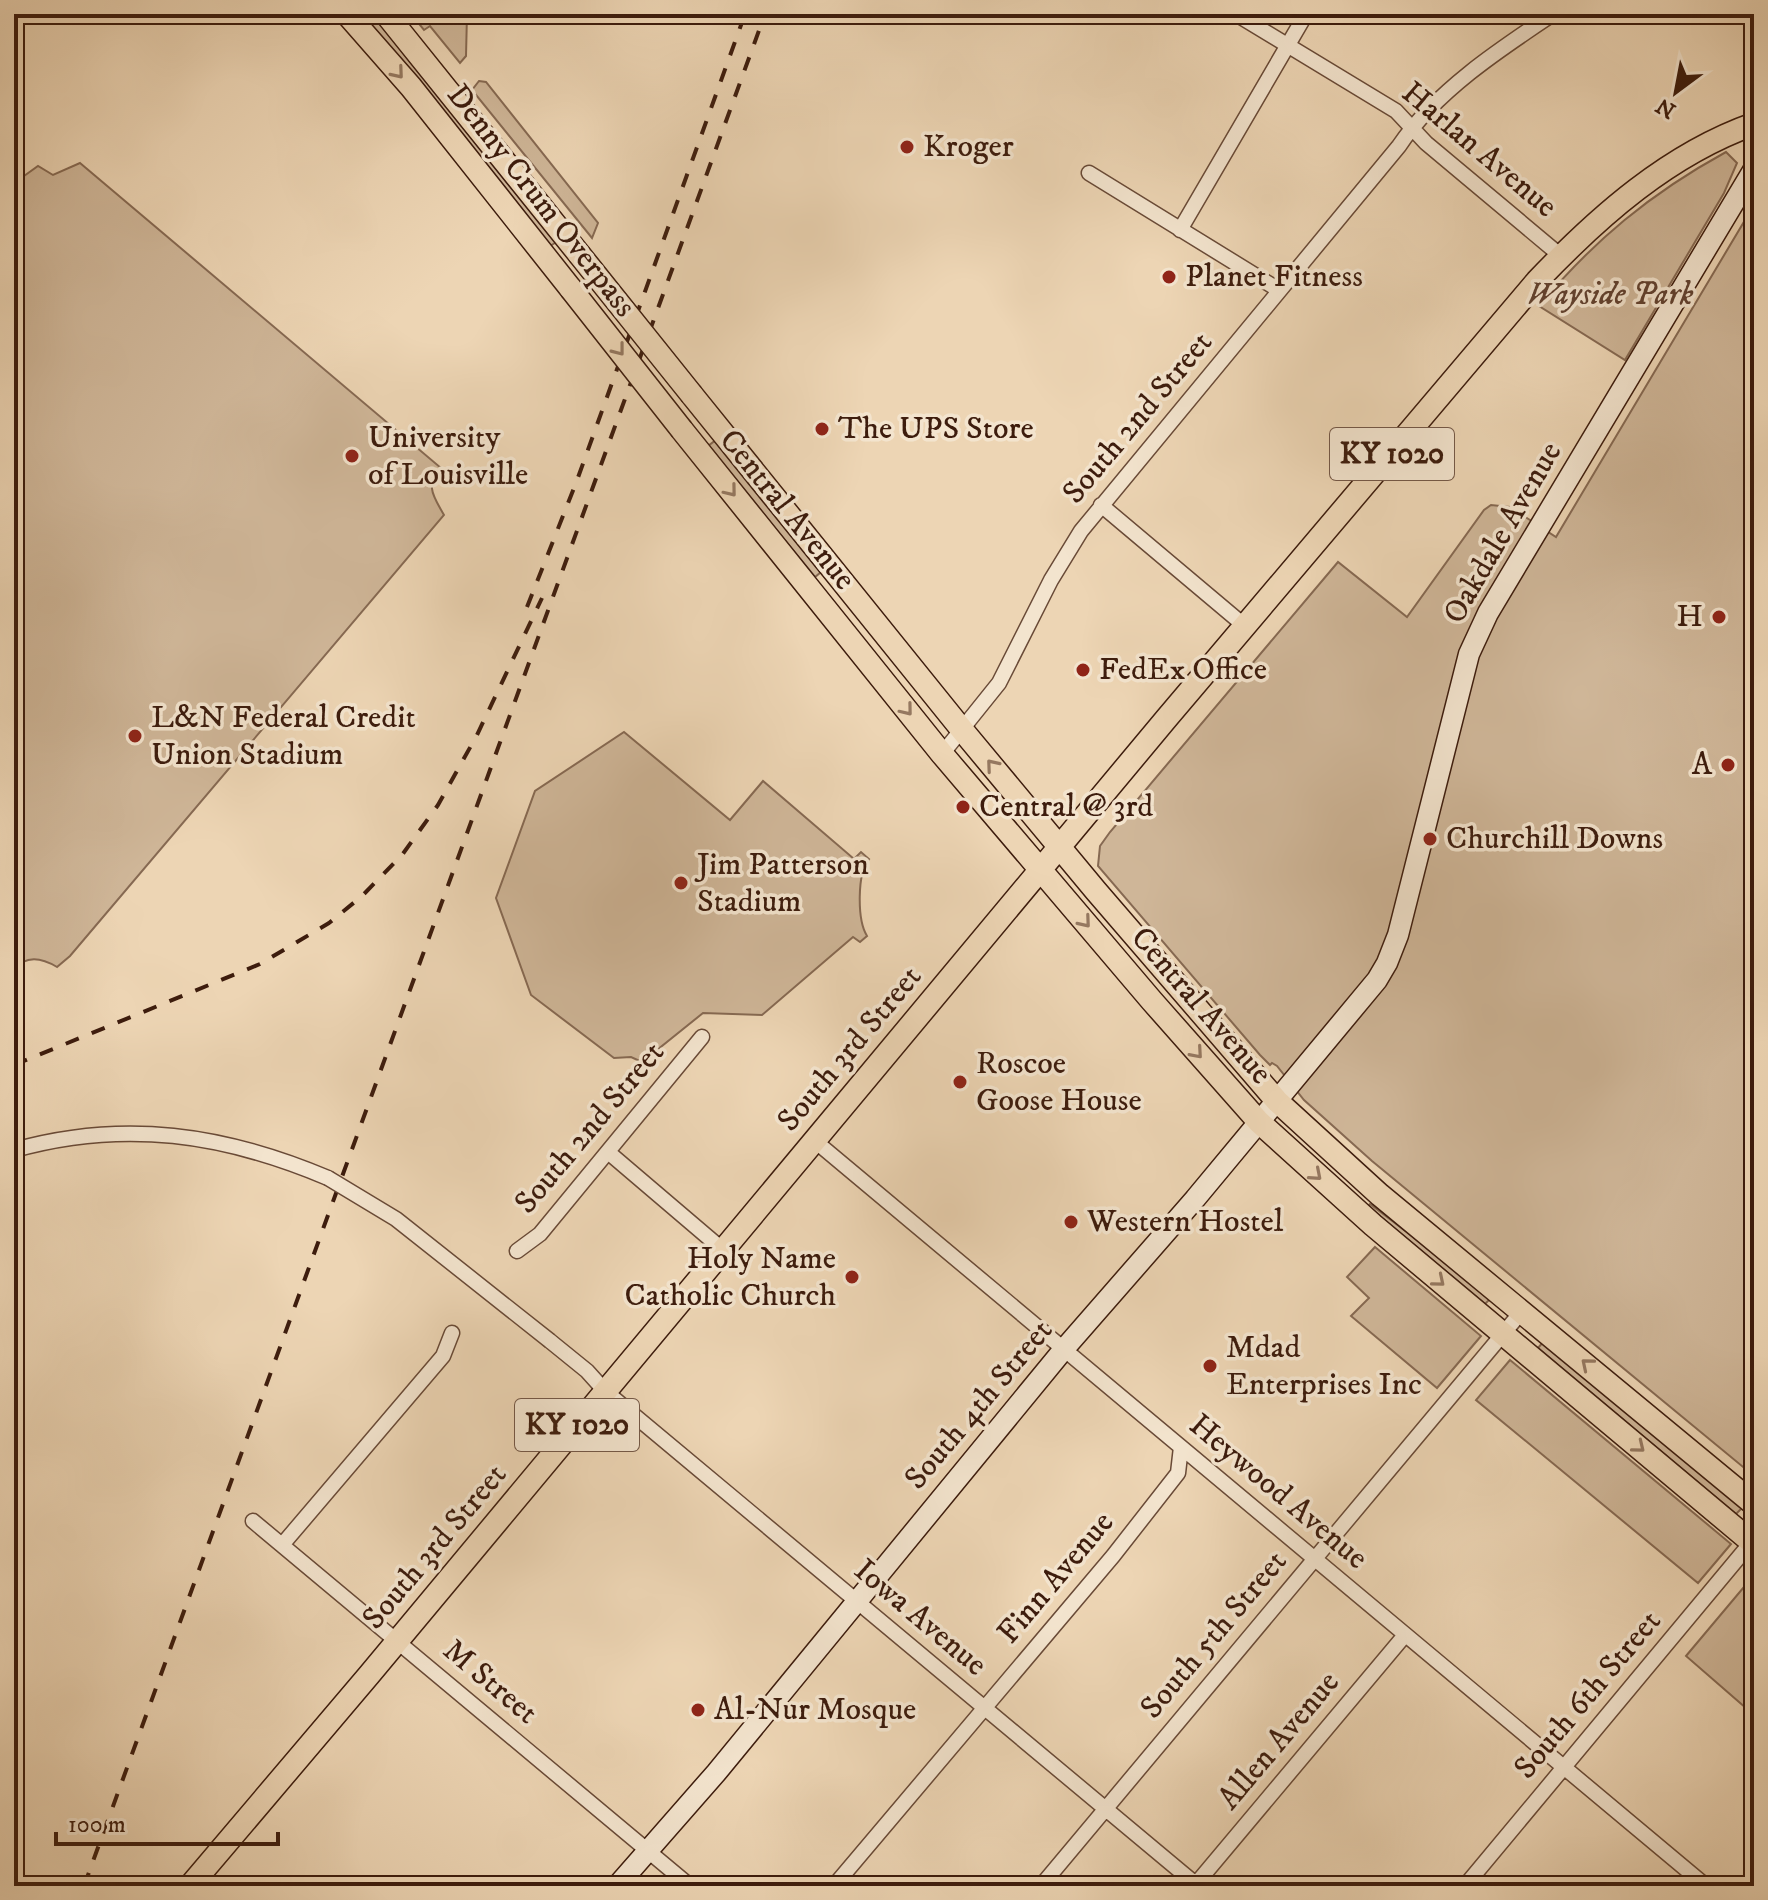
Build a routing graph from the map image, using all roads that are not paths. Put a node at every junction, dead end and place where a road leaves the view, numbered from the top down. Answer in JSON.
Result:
{"nodes":[{"id":1,"x":347,"y":14,"type":"edge"},
{"id":2,"x":386,"y":14,"type":"edge"},
{"id":3,"x":1236,"y":14,"type":"edge"},
{"id":4,"x":1306,"y":14,"type":"edge"},
{"id":5,"x":1553,"y":14,"type":"edge"},
{"id":6,"x":1287,"y":46,"type":"junction"},
{"id":7,"x":1754,"y":124,"type":"edge"},
{"id":8,"x":1412,"y":127,"type":"junction"},
{"id":9,"x":1754,"y":169,"type":"edge"},
{"id":10,"x":1089,"y":173,"type":"dead end"},
{"id":11,"x":1180,"y":230,"type":"junction"},
{"id":12,"x":1561,"y":256,"type":"junction"},
{"id":13,"x":1279,"y":290,"type":"junction"},
{"id":14,"x":692,"y":395,"type":"joint"},
{"id":15,"x":682,"y":430,"type":"joint"},
{"id":16,"x":1101,"y":505,"type":"junction"},
{"id":17,"x":1246,"y":627,"type":"junction"},
{"id":18,"x":963,"y":731,"type":"junction"},
{"id":19,"x":942,"y":754,"type":"junction"},
{"id":20,"x":1060,"y":847,"type":"junction"},
{"id":21,"x":1041,"y":870,"type":"junction"},
{"id":22,"x":1387,"y":963,"type":"joint"},
{"id":23,"x":702,"y":1037,"type":"dead end"},
{"id":24,"x":1277,"y":1101,"type":"junction"},
{"id":25,"x":1259,"y":1122,"type":"junction"},
{"id":26,"x":815,"y":1141,"type":"junction"},
{"id":27,"x":14,"y":1150,"type":"edge"},
{"id":28,"x":608,"y":1152,"type":"junction"},
{"id":29,"x":723,"y":1250,"type":"junction"},
{"id":30,"x":517,"y":1251,"type":"dead end"},
{"id":31,"x":1523,"y":1310,"type":"junction"},
{"id":32,"x":452,"y":1333,"type":"dead end"},
{"id":33,"x":1502,"y":1333,"type":"junction"},
{"id":34,"x":1064,"y":1349,"type":"junction"},
{"id":35,"x":605,"y":1391,"type":"junction"},
{"id":36,"x":1181,"y":1447,"type":"junction"},
{"id":37,"x":1754,"y":1504,"type":"edge"},
{"id":38,"x":253,"y":1521,"type":"dead end"},
{"id":39,"x":1753,"y":1542,"type":"edge"},
{"id":40,"x":282,"y":1545,"type":"junction"},
{"id":41,"x":1313,"y":1559,"type":"junction"},
{"id":42,"x":857,"y":1600,"type":"junction"},
{"id":43,"x":1405,"y":1635,"type":"junction"},
{"id":44,"x":397,"y":1642,"type":"junction"},
{"id":45,"x":983,"y":1708,"type":"junction"},
{"id":46,"x":1564,"y":1768,"type":"junction"},
{"id":47,"x":1106,"y":1808,"type":"junction"},
{"id":48,"x":648,"y":1850,"type":"junction"},
{"id":49,"x":1197,"y":1885,"type":"edge"},
{"id":50,"x":190,"y":1886,"type":"edge"},
{"id":51,"x":617,"y":1886,"type":"edge"},
{"id":52,"x":690,"y":1886,"type":"edge"},
{"id":53,"x":834,"y":1886,"type":"edge"},
{"id":54,"x":1041,"y":1886,"type":"edge"},
{"id":55,"x":1465,"y":1886,"type":"edge"},
{"id":56,"x":1706,"y":1886,"type":"edge"}],
"edges":[{"from":1,"to":15,"type":"main road","name":"Denny Crum Overpass","one_way":true,"bridge":true},
{"from":2,"to":14,"type":"main road","name":"Denny Crum Overpass","bridge":true},
{"from":3,"to":6,"type":"street","name":"Harlan Avenue"},
{"from":4,"to":6,"type":"street"},
{"from":5,"to":8,"type":"street","name":"South 2nd Street"},
{"from":6,"to":8,"type":"street","name":"Harlan Avenue"},
{"from":6,"to":11,"type":"street"},
{"from":7,"to":12,"type":"main road","number":"KY 1020"},
{"from":8,"to":12,"type":"street","name":"Harlan Avenue"},
{"from":8,"to":13,"type":"street","name":"South 2nd Street"},
{"from":9,"to":22,"type":"main road","name":"Oakdale Avenue"},
{"from":10,"to":11,"type":"street"},
{"from":11,"to":13,"type":"street"},
{"from":12,"to":17,"type":"main road","name":"South 3rd Street","number":"KY 1020"},
{"from":13,"to":16,"type":"street","name":"South 2nd Street"},
{"from":14,"to":18,"type":"main road","name":"Central Avenue"},
{"from":15,"to":19,"type":"main road","name":"Central Avenue","one_way":true},
{"from":16,"to":17,"type":"street"},
{"from":16,"to":18,"type":"street","name":"South 2nd Street"},
{"from":17,"to":20,"type":"main road","name":"South 3rd Street","number":"KY 1020"},
{"from":18,"to":19,"type":"street","name":"South 2nd Street"},
{"from":20,"to":18,"type":"main road","name":"Central Avenue","one_way":true},
{"from":19,"to":21,"type":"main road","name":"Central Avenue"},
{"from":20,"to":21,"type":"main road","name":"South 3rd Street","number":"KY 1020"},
{"from":20,"to":24,"type":"main road","name":"Central Avenue"},
{"from":21,"to":25,"type":"main road","name":"Central Avenue","one_way":true},
{"from":21,"to":26,"type":"main road","name":"South 3rd Street","number":"KY 1020"},
{"from":22,"to":24,"type":"main road","name":"South 4th Street"},
{"from":23,"to":28,"type":"street","name":"South 2nd Street"},
{"from":24,"to":25,"type":"main road","name":"South 4th Street"},
{"from":24,"to":31,"type":"main road","name":"Central Avenue"},
{"from":25,"to":33,"type":"main road","name":"Central Avenue","one_way":true},
{"from":25,"to":34,"type":"main road","name":"South 4th Street"},
{"from":26,"to":29,"type":"main road","name":"South 3rd Street","number":"KY 1020"},
{"from":26,"to":34,"type":"street","name":"Heywood Avenue"},
{"from":27,"to":35,"type":"street","name":"Iowa Avenue","bridge":true},
{"from":28,"to":29,"type":"street"},
{"from":28,"to":30,"type":"street","name":"South 2nd Street"},
{"from":29,"to":35,"type":"main road","name":"South 3rd Street","number":"KY 1020"},
{"from":31,"to":33,"type":"street","name":"South 5th Street"},
{"from":37,"to":31,"type":"main road","name":"Central Avenue","one_way":true},
{"from":32,"to":40,"type":"street"},
{"from":33,"to":39,"type":"main road","name":"Central Avenue","one_way":true},
{"from":33,"to":41,"type":"street","name":"South 5th Street"},
{"from":34,"to":36,"type":"street","name":"Heywood Avenue"},
{"from":34,"to":42,"type":"main road","name":"South 4th Street"},
{"from":35,"to":42,"type":"street","name":"Iowa Avenue"},
{"from":35,"to":44,"type":"main road","name":"South 3rd Street","number":"KY 1020"},
{"from":36,"to":41,"type":"street","name":"Heywood Avenue"},
{"from":36,"to":45,"type":"street","name":"Finn Avenue"},
{"from":38,"to":40,"type":"street","name":"M Street"},
{"from":39,"to":46,"type":"street","name":"South 6th Street"},
{"from":40,"to":44,"type":"street","name":"M Street"},
{"from":41,"to":43,"type":"street","name":"Heywood Avenue"},
{"from":41,"to":47,"type":"street","name":"South 5th Street"},
{"from":42,"to":45,"type":"street","name":"Iowa Avenue"},
{"from":42,"to":48,"type":"main road","name":"South 4th Street"},
{"from":43,"to":46,"type":"street","name":"Heywood Avenue"},
{"from":43,"to":49,"type":"street","name":"Allen Avenue"},
{"from":44,"to":48,"type":"street","name":"M Street"},
{"from":44,"to":50,"type":"main road","name":"South 3rd Street","number":"KY 1020"},
{"from":45,"to":47,"type":"street","name":"Iowa Avenue"},
{"from":45,"to":53,"type":"street","name":"Finn Avenue"},
{"from":46,"to":55,"type":"street","name":"South 6th Street"},
{"from":46,"to":56,"type":"street","name":"Heywood Avenue"},
{"from":47,"to":49,"type":"street","name":"Iowa Avenue"},
{"from":47,"to":54,"type":"street","name":"South 5th Street"},
{"from":48,"to":51,"type":"main road","name":"South 4th Street"},
{"from":48,"to":52,"type":"street","name":"M Street"}]}
